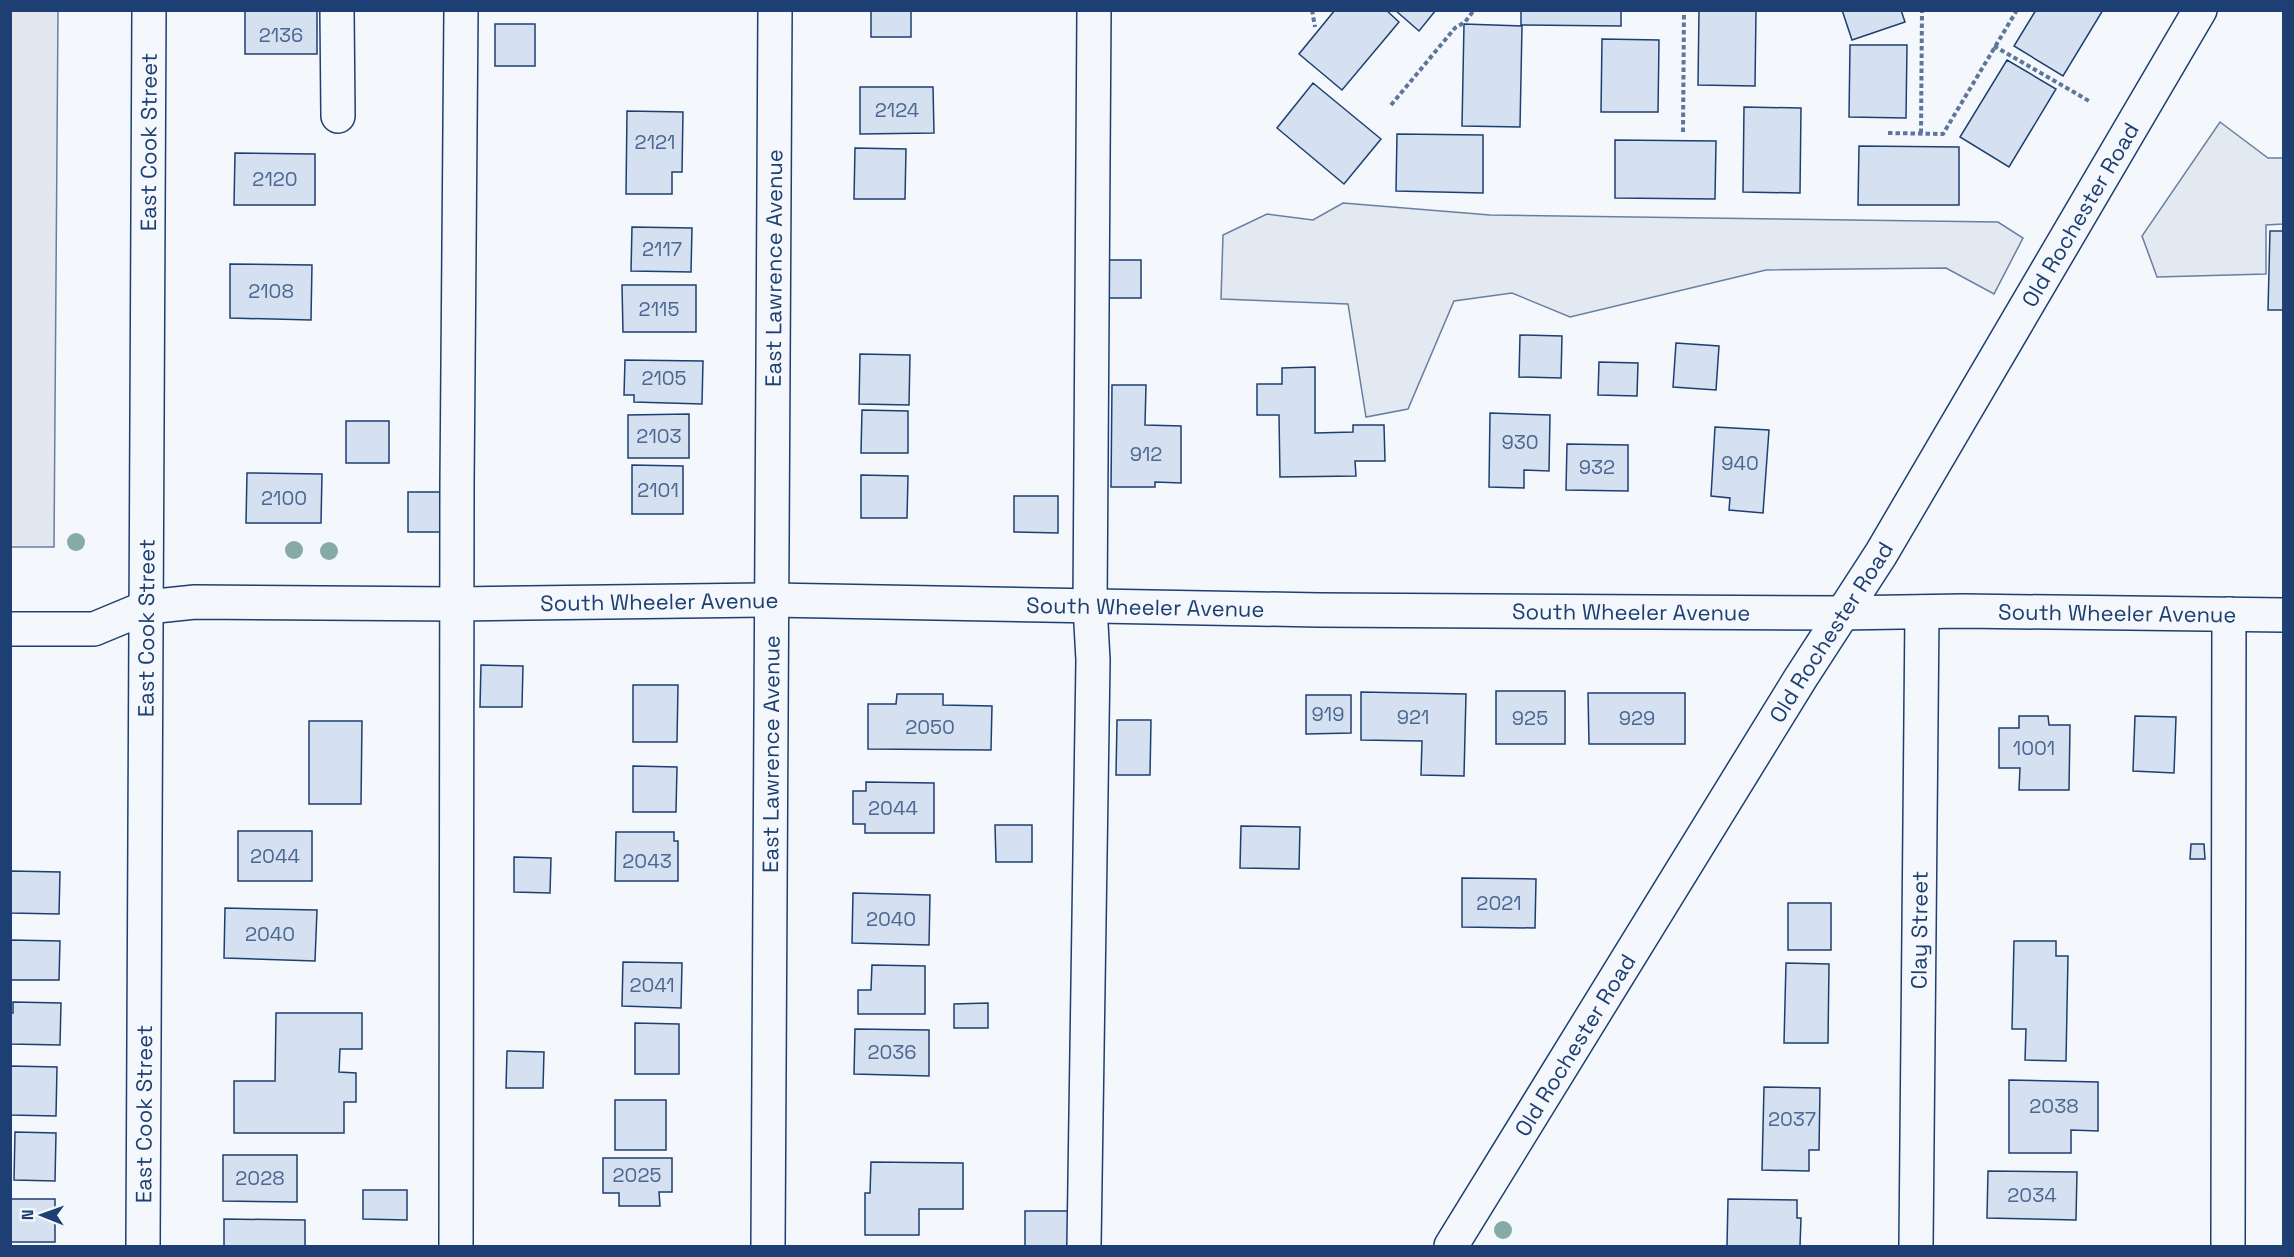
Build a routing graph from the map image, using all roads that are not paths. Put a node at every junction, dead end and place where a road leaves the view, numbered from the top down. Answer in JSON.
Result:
{"nodes":[{"id":1,"x":149,"y":10,"type":"edge"},
{"id":2,"x":337,"y":10,"type":"edge"},
{"id":3,"x":461,"y":10,"type":"edge"},
{"id":4,"x":775,"y":10,"type":"edge"},
{"id":5,"x":1094,"y":10,"type":"edge"},
{"id":6,"x":2200,"y":10,"type":"edge"},
{"id":7,"x":338,"y":116,"type":"dead end"},
{"id":8,"x":772,"y":600,"type":"junction"},
{"id":9,"x":457,"y":604,"type":"junction"},
{"id":10,"x":1090,"y":606,"type":"junction"},
{"id":11,"x":147,"y":607,"type":"junction"},
{"id":12,"x":1923,"y":612,"type":"junction"},
{"id":13,"x":1840,"y":613,"type":"junction"},
{"id":14,"x":2229,"y":614,"type":"junction"},
{"id":15,"x":2283,"y":615,"type":"edge"},
{"id":16,"x":10,"y":629,"type":"edge"},
{"id":17,"x":143,"y":1246,"type":"edge"},
{"id":18,"x":456,"y":1246,"type":"edge"},
{"id":19,"x":768,"y":1246,"type":"edge"},
{"id":20,"x":1084,"y":1246,"type":"edge"},
{"id":21,"x":1451,"y":1246,"type":"edge"},
{"id":22,"x":1916,"y":1246,"type":"edge"},
{"id":23,"x":2228,"y":1246,"type":"edge"}],
"edges":[{"from":1,"to":11,"type":"street","name":"East Cook Street"},
{"from":2,"to":7,"type":"street"},
{"from":3,"to":9,"type":"street"},
{"from":4,"to":8,"type":"street","name":"East Lawrence Avenue"},
{"from":5,"to":10,"type":"street"},
{"from":6,"to":13,"type":"street","name":"Old Rochester Road"},
{"from":8,"to":9,"type":"street","name":"South Wheeler Avenue"},
{"from":8,"to":10,"type":"street","name":"South Wheeler Avenue"},
{"from":8,"to":19,"type":"street","name":"East Lawrence Avenue"},
{"from":9,"to":11,"type":"street","name":"South Wheeler Avenue"},
{"from":9,"to":18,"type":"street"},
{"from":10,"to":13,"type":"street","name":"South Wheeler Avenue"},
{"from":10,"to":20,"type":"street"},
{"from":11,"to":16,"type":"street","name":"South Wheeler Avenue"},
{"from":11,"to":17,"type":"street","name":"East Cook Street"},
{"from":12,"to":13,"type":"street","name":"South Wheeler Avenue"},
{"from":12,"to":14,"type":"street","name":"South Wheeler Avenue"},
{"from":12,"to":22,"type":"street","name":"Clay Street"},
{"from":13,"to":21,"type":"street","name":"Old Rochester Road"},
{"from":14,"to":15,"type":"street","name":"South Wheeler Avenue"},
{"from":14,"to":23,"type":"street"}]}
